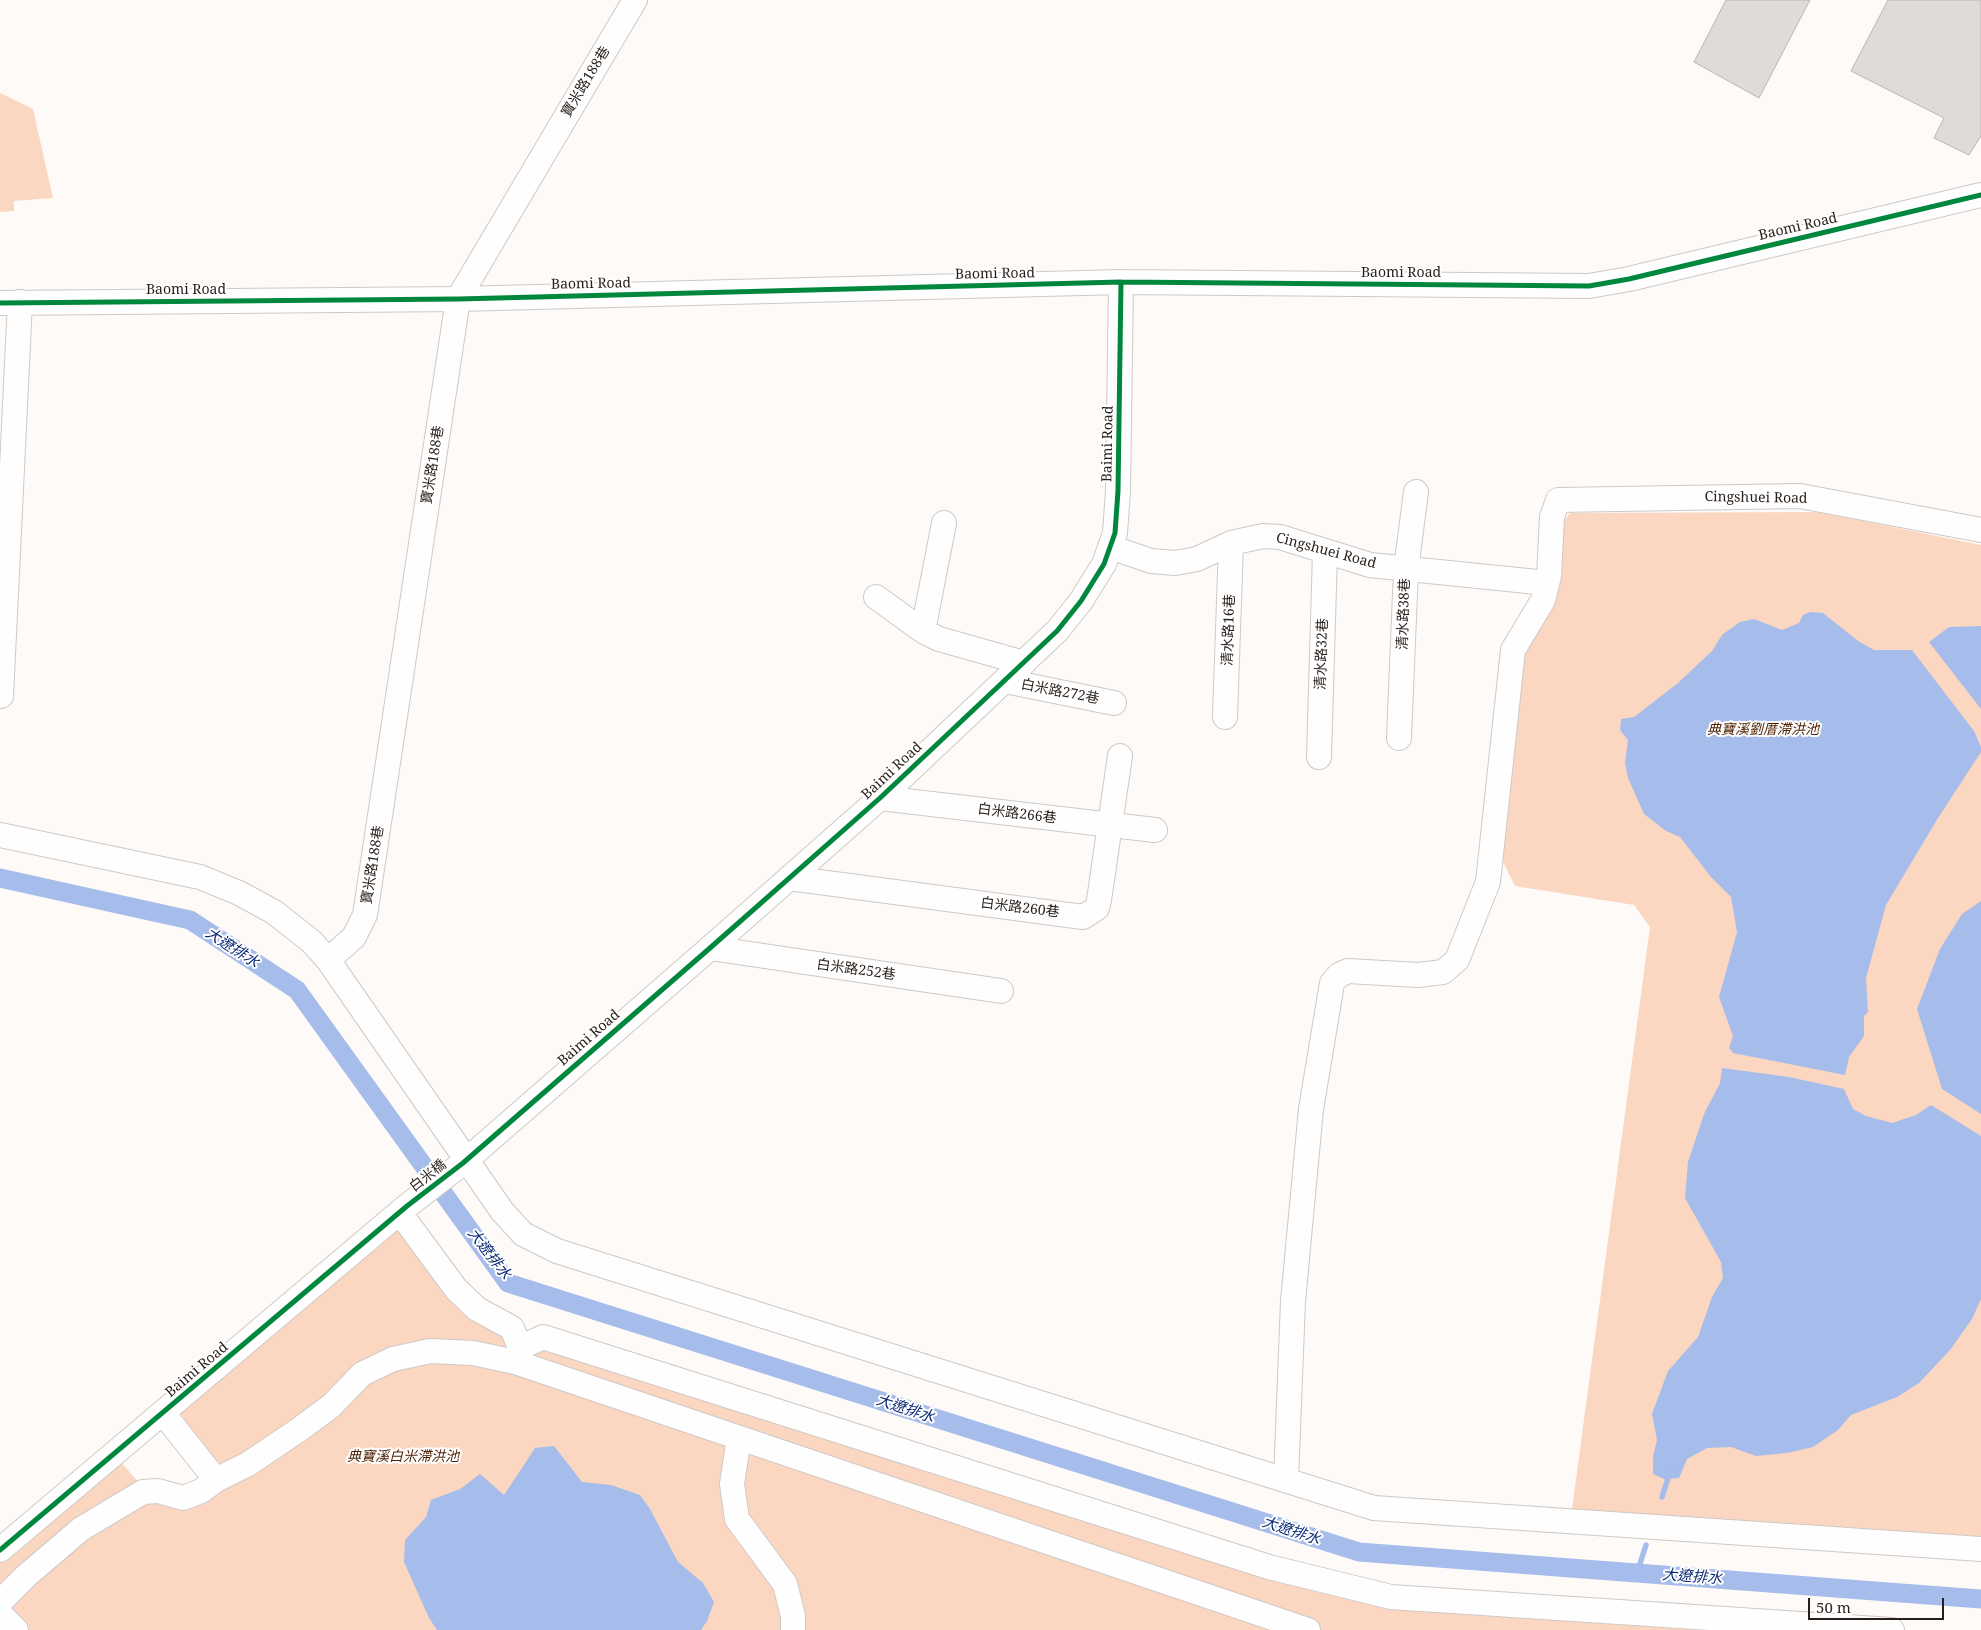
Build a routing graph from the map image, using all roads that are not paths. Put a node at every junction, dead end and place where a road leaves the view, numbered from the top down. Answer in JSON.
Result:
{"nodes":[{"id":1,"x":635,"y":0,"type":"edge"},
{"id":2,"x":1981,"y":195,"type":"edge"},
{"id":3,"x":1121,"y":282,"type":"junction"},
{"id":4,"x":458,"y":299,"type":"junction"},
{"id":5,"x":10,"y":302,"type":"edge"},
{"id":6,"x":1416,"y":492,"type":"dead end"},
{"id":7,"x":944,"y":523,"type":"dead end"},
{"id":8,"x":1981,"y":530,"type":"edge"},
{"id":9,"x":1231,"y":543,"type":"junction"},
{"id":10,"x":1110,"y":547,"type":"junction"},
{"id":11,"x":1325,"y":552,"type":"junction"},
{"id":12,"x":1406,"y":569,"type":"junction"},
{"id":13,"x":1547,"y":583,"type":"junction"},
{"id":14,"x":876,"y":597,"type":"dead end"},
{"id":15,"x":923,"y":631,"type":"junction"},
{"id":16,"x":1024,"y":663,"type":"junction"},
{"id":17,"x":1005,"y":681,"type":"junction"},
{"id":18,"x":1,"y":696,"type":"edge"},
{"id":19,"x":1114,"y":703,"type":"dead end"},
{"id":20,"x":1225,"y":717,"type":"dead end"},
{"id":21,"x":1399,"y":738,"type":"dead end"},
{"id":22,"x":1120,"y":756,"type":"dead end"},
{"id":23,"x":1319,"y":757,"type":"dead end"},
{"id":24,"x":880,"y":798,"type":"junction"},
{"id":25,"x":1110,"y":825,"type":"junction"},
{"id":26,"x":1155,"y":830,"type":"dead end"},
{"id":27,"x":0,"y":835,"type":"edge"},
{"id":28,"x":789,"y":878,"type":"junction"},
{"id":29,"x":710,"y":948,"type":"junction"},
{"id":30,"x":328,"y":960,"type":"junction"},
{"id":31,"x":1002,"y":991,"type":"dead end"},
{"id":32,"x":464,"y":1161,"type":"junction"},
{"id":33,"x":404,"y":1210,"type":"junction"},
{"id":34,"x":518,"y":1355,"type":"junction"},
{"id":35,"x":163,"y":1413,"type":"junction"},
{"id":36,"x":739,"y":1438,"type":"junction"},
{"id":37,"x":216,"y":1480,"type":"junction"},
{"id":38,"x":1286,"y":1480,"type":"junction"},
{"id":39,"x":1981,"y":1549,"type":"edge"},
{"id":40,"x":0,"y":1550,"type":"edge"},
{"id":41,"x":0,"y":1602,"type":"edge"},
{"id":42,"x":0,"y":1614,"type":"edge"},
{"id":43,"x":16,"y":1630,"type":"edge"},
{"id":44,"x":793,"y":1630,"type":"edge"},
{"id":45,"x":1308,"y":1630,"type":"edge"},
{"id":46,"x":1892,"y":1630,"type":"edge"}],
"edges":[{"from":1,"to":4,"type":"street","name":"寶米路188巷"},
{"from":2,"to":3,"type":"street","name":"Baomi Road"},
{"from":3,"to":4,"type":"street","name":"Baomi Road"},
{"from":3,"to":10,"type":"street","name":"Baimi Road"},
{"from":4,"to":5,"type":"street","name":"Baomi Road"},
{"from":4,"to":30,"type":"street","name":"寶米路188巷"},
{"from":5,"to":18,"type":"street"},
{"from":6,"to":12,"type":"street","name":"清水路38巷"},
{"from":7,"to":15,"type":"street"},
{"from":8,"to":13,"type":"street","name":"Cingshuei Road"},
{"from":9,"to":10,"type":"street","name":"Cingshuei Road"},
{"from":9,"to":11,"type":"street","name":"Cingshuei Road"},
{"from":9,"to":20,"type":"street","name":"清水路16巷"},
{"from":10,"to":16,"type":"street","name":"Baimi Road"},
{"from":11,"to":12,"type":"street","name":"Cingshuei Road"},
{"from":11,"to":23,"type":"street","name":"清水路32巷"},
{"from":12,"to":13,"type":"street","name":"Cingshuei Road"},
{"from":12,"to":21,"type":"street","name":"清水路38巷"},
{"from":13,"to":38,"type":"street"},
{"from":14,"to":15,"type":"street"},
{"from":15,"to":16,"type":"street"},
{"from":16,"to":17,"type":"street","name":"Baimi Road"},
{"from":17,"to":19,"type":"street","name":"白米路272巷"},
{"from":17,"to":24,"type":"street","name":"Baimi Road"},
{"from":22,"to":25,"type":"street","name":"白米路260巷"},
{"from":24,"to":25,"type":"street","name":"白米路266巷"},
{"from":24,"to":28,"type":"street","name":"Baimi Road"},
{"from":25,"to":26,"type":"street","name":"白米路266巷"},
{"from":25,"to":28,"type":"street","name":"白米路260巷"},
{"from":27,"to":30,"type":"street"},
{"from":28,"to":29,"type":"street","name":"Baimi Road"},
{"from":29,"to":31,"type":"street","name":"白米路252巷"},
{"from":29,"to":32,"type":"street","name":"Baimi Road"},
{"from":30,"to":32,"type":"street"},
{"from":32,"to":33,"type":"street","name":"白米橋"},
{"from":32,"to":38,"type":"street"},
{"from":33,"to":34,"type":"street"},
{"from":33,"to":35,"type":"street","name":"Baimi Road"},
{"from":34,"to":36,"type":"street"},
{"from":34,"to":37,"type":"street"},
{"from":34,"to":46,"type":"street"},
{"from":35,"to":37,"type":"street"},
{"from":35,"to":40,"type":"street","name":"Baimi Road"},
{"from":36,"to":44,"type":"street"},
{"from":36,"to":45,"type":"street"},
{"from":37,"to":41,"type":"street"},
{"from":38,"to":39,"type":"street"},
{"from":42,"to":43,"type":"street"}]}
